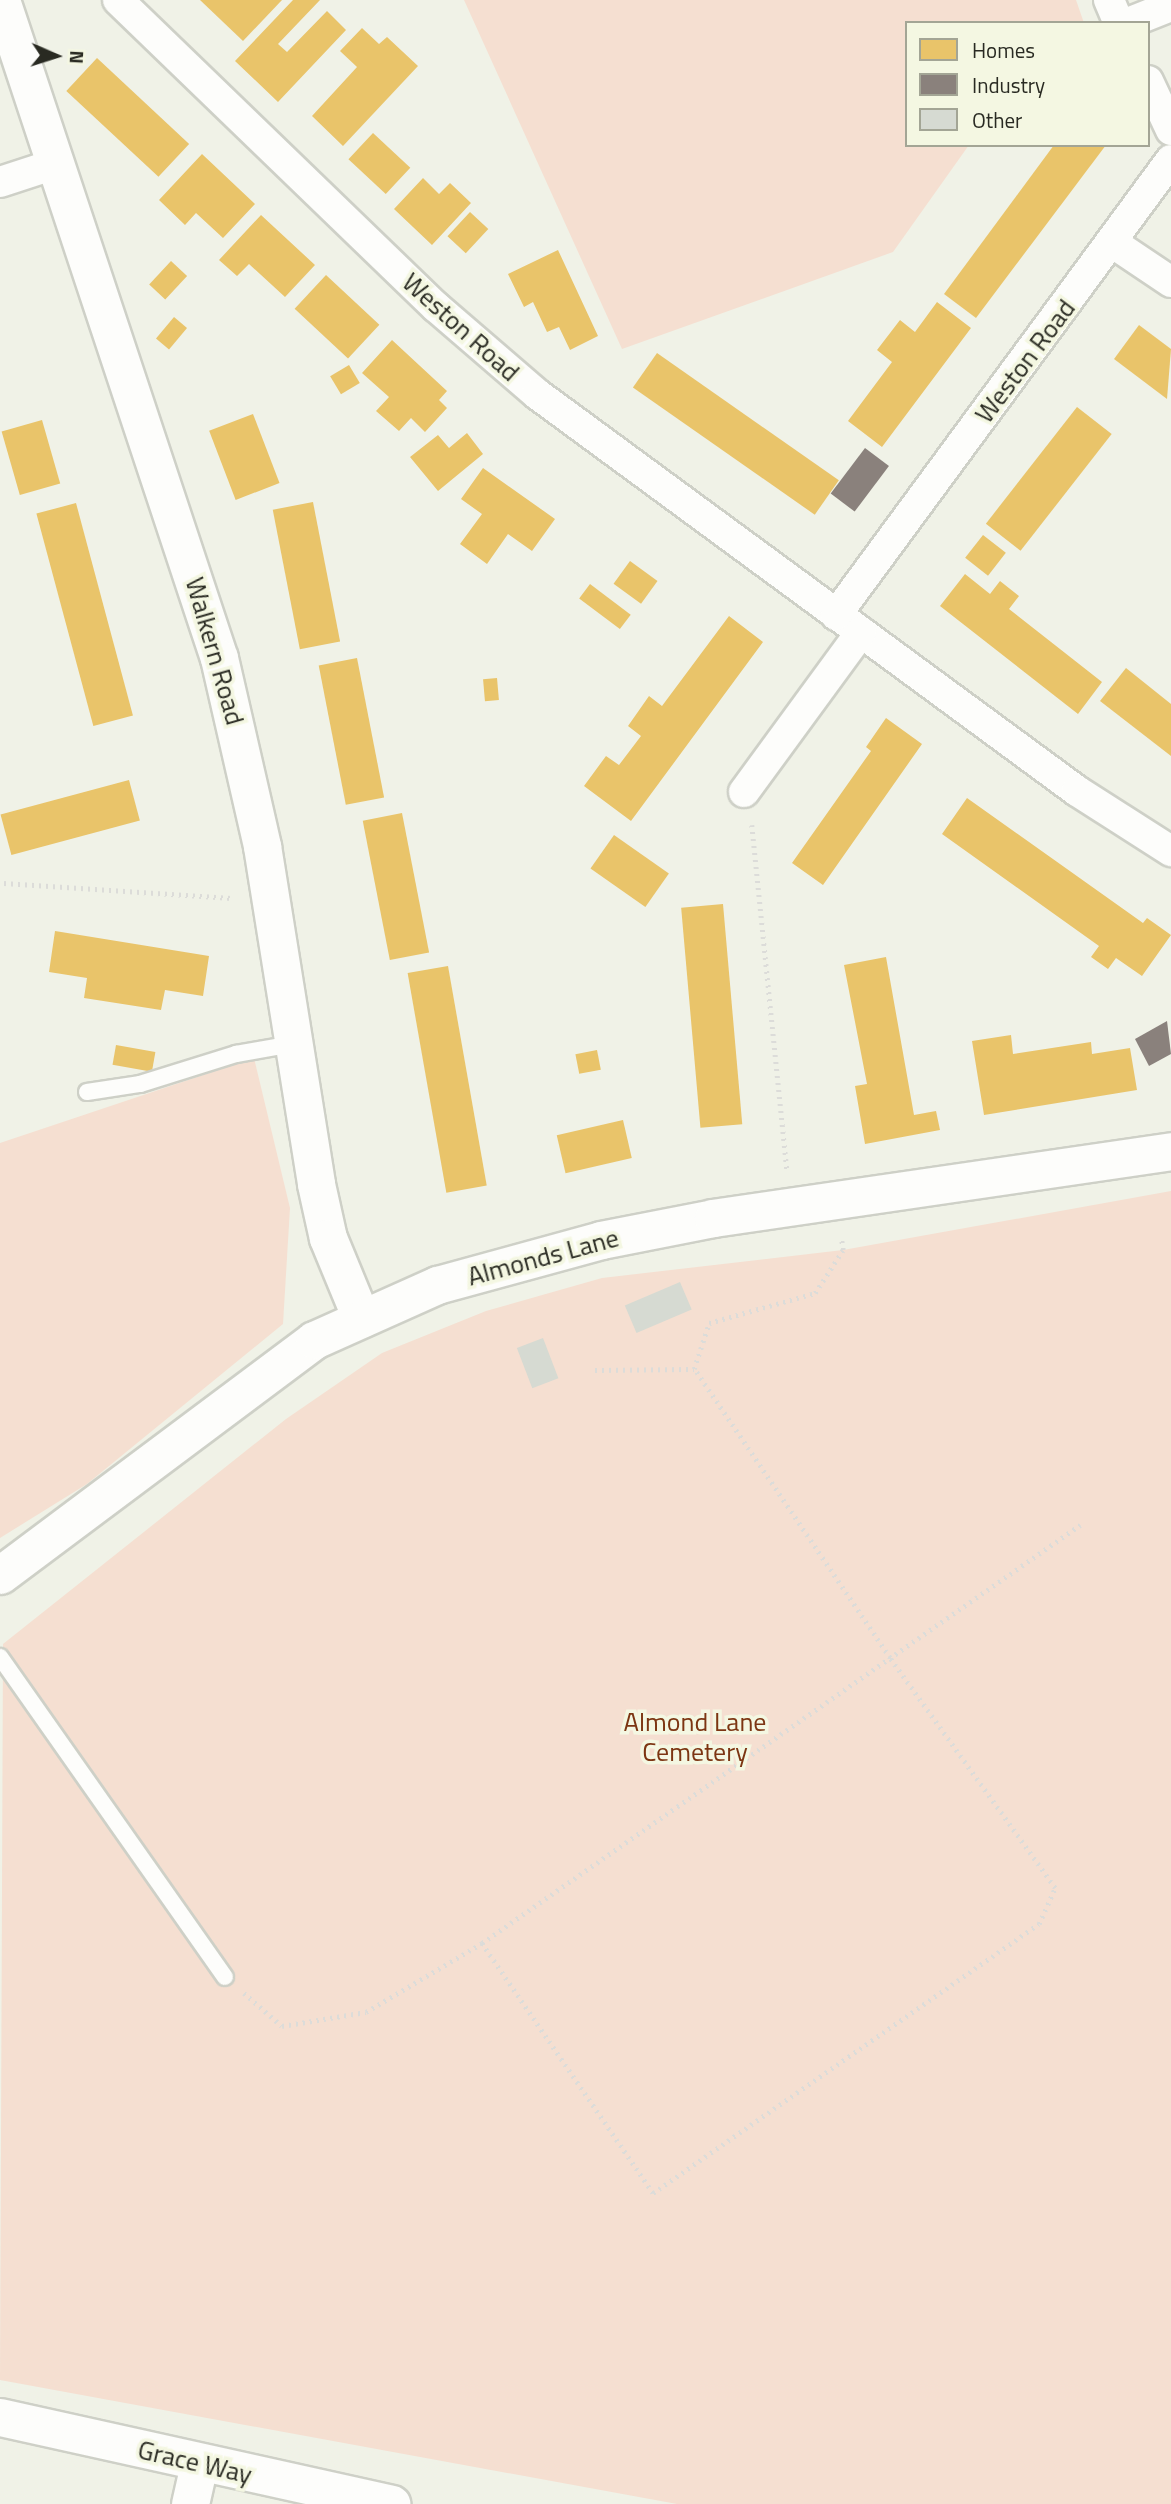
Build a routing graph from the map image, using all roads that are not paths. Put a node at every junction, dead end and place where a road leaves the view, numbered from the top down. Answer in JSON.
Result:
{"nodes":[{"id":1,"x":1,"y":0,"type":"edge"},
{"id":2,"x":118,"y":0,"type":"edge"},
{"id":3,"x":1109,"y":0,"type":"edge"},
{"id":4,"x":1171,"y":6,"type":"edge"},
{"id":5,"x":1118,"y":21,"type":"edge"},
{"id":6,"x":1133,"y":21,"type":"edge"},
{"id":7,"x":1150,"y":85,"type":"edge"},
{"id":8,"x":1171,"y":130,"type":"edge"},
{"id":9,"x":55,"y":164,"type":"junction"},
{"id":10,"x":1170,"y":168,"type":"edge"},
{"id":11,"x":0,"y":182,"type":"edge"},
{"id":12,"x":1113,"y":243,"type":"junction"},
{"id":13,"x":1171,"y":282,"type":"edge"},
{"id":14,"x":836,"y":615,"type":"junction"},
{"id":15,"x":861,"y":632,"type":"junction"},
{"id":16,"x":744,"y":792,"type":"road end"},
{"id":17,"x":1171,"y":851,"type":"edge"},
{"id":18,"x":292,"y":1044,"type":"junction"},
{"id":19,"x":88,"y":1091,"type":"dead end"},
{"id":20,"x":1171,"y":1151,"type":"edge"},
{"id":21,"x":362,"y":1318,"type":"junction"},
{"id":22,"x":0,"y":1576,"type":"edge"},
{"id":23,"x":0,"y":1657,"type":"edge"},
{"id":24,"x":225,"y":1977,"type":"road end"},
{"id":25,"x":0,"y":2417,"type":"edge"},
{"id":26,"x":199,"y":2464,"type":"junction"},
{"id":27,"x":190,"y":2504,"type":"edge"},
{"id":28,"x":391,"y":2504,"type":"edge"}],
"edges":[{"from":1,"to":9,"type":"street","name":"Walkern Road"},
{"from":2,"to":14,"type":"street","name":"Weston Road"},
{"from":3,"to":5,"type":"street"},
{"from":4,"to":6,"type":"street"},
{"from":7,"to":8,"type":"street"},
{"from":9,"to":11,"type":"street"},
{"from":9,"to":18,"type":"street","name":"Walkern Road"},
{"from":10,"to":12,"type":"street","name":"Weston Road"},
{"from":12,"to":13,"type":"street"},
{"from":12,"to":14,"type":"street","name":"Weston Road"},
{"from":14,"to":15,"type":"street","name":"Weston Road"},
{"from":15,"to":16,"type":"street"},
{"from":15,"to":17,"type":"street","name":"Weston Road"},
{"from":18,"to":19,"type":"lane"},
{"from":18,"to":21,"type":"street","name":"Walkern Road"},
{"from":20,"to":21,"type":"street","name":"Almonds Lane"},
{"from":21,"to":22,"type":"street","name":"Almonds Lane"},
{"from":23,"to":24,"type":"lane"},
{"from":25,"to":26,"type":"street","name":"Grace Way"},
{"from":26,"to":27,"type":"street"},
{"from":26,"to":28,"type":"street","name":"Grace Way"}]}
